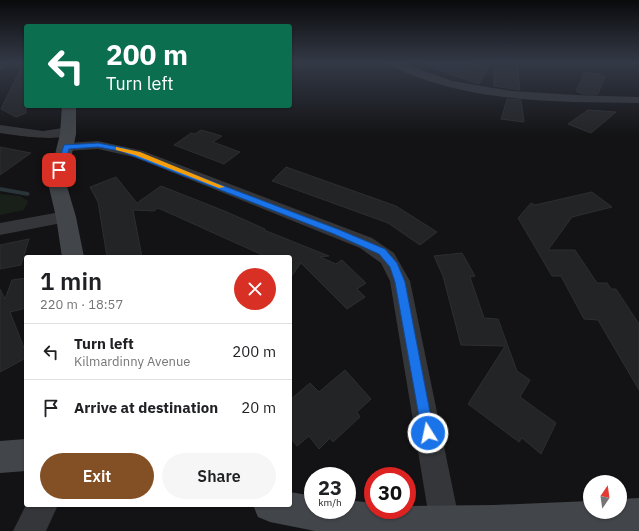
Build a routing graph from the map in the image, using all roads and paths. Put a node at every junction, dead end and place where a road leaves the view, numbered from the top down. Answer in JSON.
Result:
{"nodes":[{"id":1,"x":470,"y":87,"type":"edge"},
{"id":2,"x":639,"y":100,"type":"edge"},
{"id":3,"x":69,"y":108,"type":"edge"},
{"id":4,"x":0,"y":129,"type":"edge"},
{"id":5,"x":67,"y":139,"type":"junction"},
{"id":6,"x":66,"y":217,"type":"junction"},
{"id":7,"x":0,"y":229,"type":"edge"},
{"id":8,"x":73,"y":255,"type":"edge"},
{"id":9,"x":42,"y":507,"type":"edge"},
{"id":10,"x":280,"y":507,"type":"edge"},
{"id":11,"x":639,"y":516,"type":"edge"},
{"id":12,"x":428,"y":526,"type":"edge"},
{"id":13,"x":29,"y":531,"type":"edge"}],
"edges":[{"from":1,"to":2,"type":"street"},
{"from":3,"to":5,"type":"street"},
{"from":4,"to":5,"type":"street"},
{"from":5,"to":6,"type":"street"},
{"from":5,"to":12,"type":"street"},
{"from":6,"to":7,"type":"street"},
{"from":6,"to":8,"type":"street"},
{"from":9,"to":13,"type":"street"},
{"from":10,"to":12,"type":"street"},
{"from":11,"to":12,"type":"street"}]}
